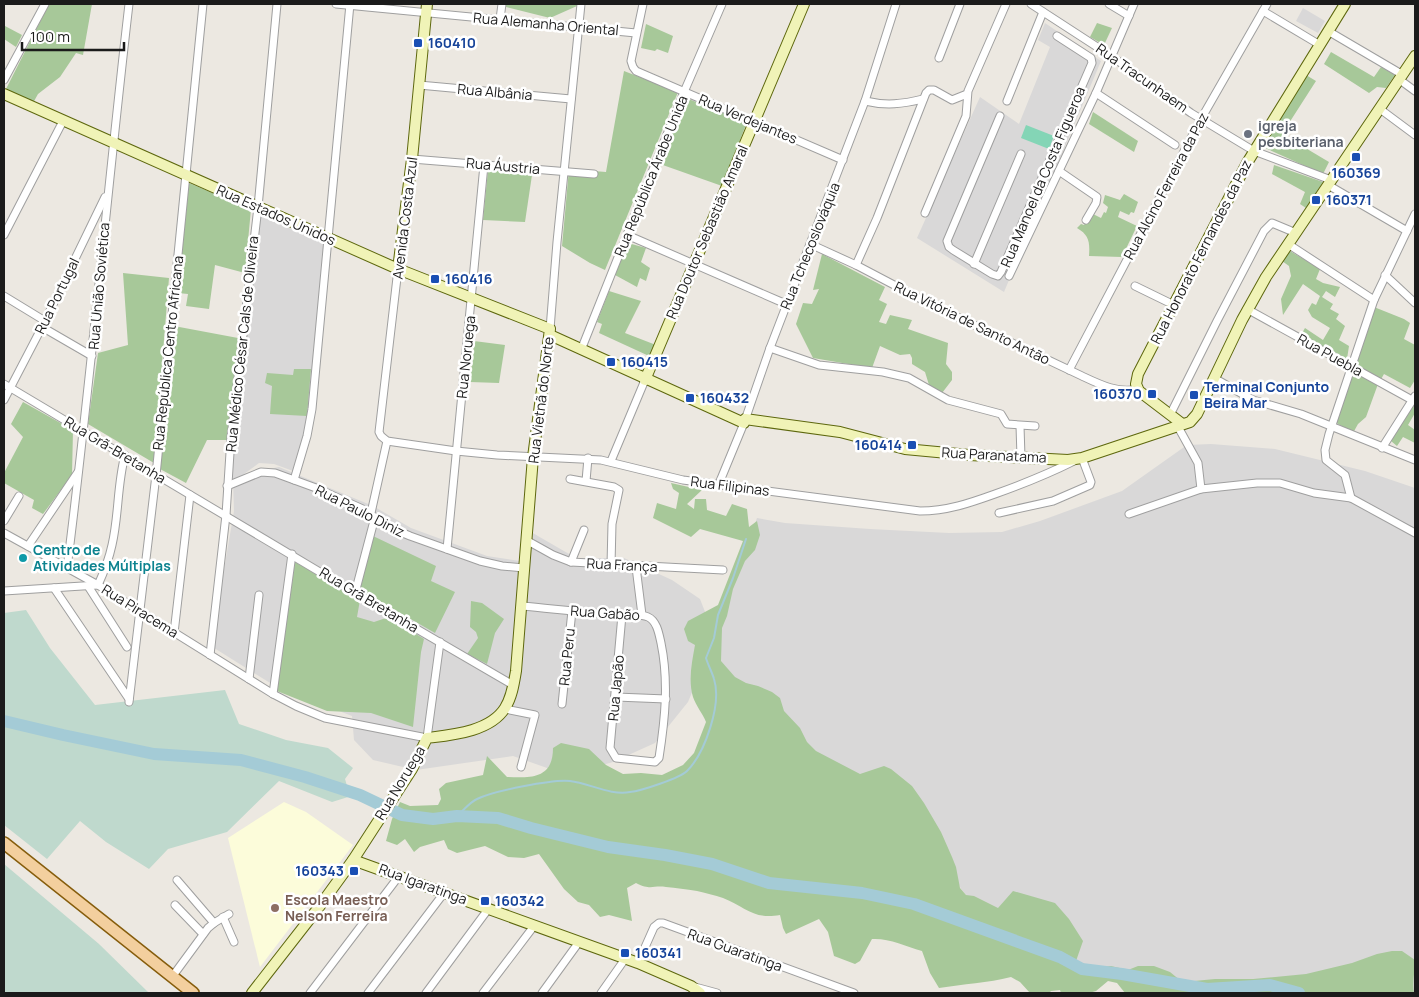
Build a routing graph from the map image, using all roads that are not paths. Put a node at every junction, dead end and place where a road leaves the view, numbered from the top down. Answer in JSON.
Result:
{"nodes":[{"id":1,"x":45,"y":4,"type":"edge"},
{"id":2,"x":129,"y":4,"type":"edge"},
{"id":3,"x":203,"y":4,"type":"edge"},
{"id":4,"x":277,"y":4,"type":"edge"},
{"id":5,"x":336,"y":4,"type":"edge"},
{"id":6,"x":350,"y":4,"type":"edge"},
{"id":7,"x":502,"y":4,"type":"edge"},
{"id":8,"x":581,"y":4,"type":"edge"},
{"id":9,"x":643,"y":4,"type":"edge"},
{"id":10,"x":722,"y":4,"type":"edge"},
{"id":11,"x":804,"y":4,"type":"edge"},
{"id":12,"x":896,"y":4,"type":"edge"},
{"id":13,"x":960,"y":4,"type":"edge"},
{"id":14,"x":1006,"y":4,"type":"edge"},
{"id":15,"x":1031,"y":4,"type":"edge"},
{"id":16,"x":1109,"y":4,"type":"edge"},
{"id":17,"x":1134,"y":4,"type":"edge"},
{"id":18,"x":1267,"y":4,"type":"edge"},
{"id":19,"x":1345,"y":4,"type":"edge"},
{"id":20,"x":427,"y":8,"type":"edge"},
{"id":21,"x":1263,"y":11,"type":"junction"},
{"id":22,"x":1044,"y":12,"type":"junction"},
{"id":23,"x":1129,"y":16,"type":"junction"},
{"id":24,"x":500,"y":19,"type":"junction"},
{"id":25,"x":580,"y":26,"type":"junction"},
{"id":26,"x":1328,"y":31,"type":"junction"},
{"id":27,"x":636,"y":32,"type":"junction"},
{"id":28,"x":1057,"y":36,"type":"dead end"},
{"id":29,"x":1085,"y":39,"type":"junction"},
{"id":30,"x":1320,"y":45,"type":"junction"},
{"id":31,"x":1078,"y":49,"type":"junction"},
{"id":32,"x":1111,"y":56,"type":"junction"},
{"id":33,"x":1415,"y":56,"type":"edge"},
{"id":34,"x":939,"y":58,"type":"dead end"},
{"id":35,"x":1402,"y":78,"type":"junction"},
{"id":36,"x":4,"y":80,"type":"edge"},
{"id":37,"x":420,"y":85,"type":"junction"},
{"id":38,"x":1415,"y":91,"type":"edge"},
{"id":39,"x":684,"y":92,"type":"junction"},
{"id":40,"x":1096,"y":93,"type":"junction"},
{"id":41,"x":4,"y":94,"type":"edge"},
{"id":42,"x":968,"y":94,"type":"junction"},
{"id":43,"x":571,"y":99,"type":"junction"},
{"id":44,"x":923,"y":99,"type":"junction"},
{"id":45,"x":865,"y":101,"type":"junction"},
{"id":46,"x":1007,"y":101,"type":"dead end"},
{"id":47,"x":1380,"y":109,"type":"junction"},
{"id":48,"x":1000,"y":116,"type":"dead end"},
{"id":49,"x":1201,"y":118,"type":"junction"},
{"id":50,"x":63,"y":121,"type":"junction"},
{"id":51,"x":753,"y":121,"type":"junction"},
{"id":52,"x":1415,"y":134,"type":"edge"},
{"id":53,"x":112,"y":144,"type":"junction"},
{"id":54,"x":1175,"y":144,"type":"dead end"},
{"id":55,"x":1254,"y":151,"type":"junction"},
{"id":56,"x":1021,"y":154,"type":"dead end"},
{"id":57,"x":412,"y":159,"type":"junction"},
{"id":58,"x":843,"y":160,"type":"junction"},
{"id":59,"x":484,"y":165,"type":"junction"},
{"id":60,"x":564,"y":171,"type":"junction"},
{"id":61,"x":1059,"y":171,"type":"junction"},
{"id":62,"x":594,"y":174,"type":"dead end"},
{"id":63,"x":186,"y":176,"type":"junction"},
{"id":64,"x":1330,"y":183,"type":"junction"},
{"id":65,"x":108,"y":192,"type":"junction"},
{"id":66,"x":258,"y":207,"type":"junction"},
{"id":67,"x":925,"y":213,"type":"dead end"},
{"id":68,"x":1415,"y":214,"type":"edge"},
{"id":69,"x":1086,"y":220,"type":"dead end"},
{"id":70,"x":1407,"y":231,"type":"junction"},
{"id":71,"x":1296,"y":232,"type":"junction"},
{"id":72,"x":4,"y":235,"type":"edge"},
{"id":73,"x":627,"y":235,"type":"junction"},
{"id":74,"x":327,"y":237,"type":"junction"},
{"id":75,"x":810,"y":244,"type":"junction"},
{"id":76,"x":1288,"y":244,"type":"junction"},
{"id":77,"x":694,"y":264,"type":"junction"},
{"id":78,"x":974,"y":264,"type":"junction"},
{"id":79,"x":856,"y":265,"type":"junction"},
{"id":80,"x":398,"y":270,"type":"junction"},
{"id":81,"x":1385,"y":275,"type":"junction"},
{"id":82,"x":1009,"y":276,"type":"dead end"},
{"id":83,"x":1134,"y":286,"type":"dead end"},
{"id":84,"x":4,"y":296,"type":"edge"},
{"id":85,"x":472,"y":298,"type":"junction"},
{"id":86,"x":1374,"y":300,"type":"junction"},
{"id":87,"x":1415,"y":303,"type":"edge"},
{"id":88,"x":786,"y":304,"type":"junction"},
{"id":89,"x":1174,"y":305,"type":"junction"},
{"id":90,"x":1248,"y":309,"type":"junction"},
{"id":91,"x":44,"y":324,"type":"junction"},
{"id":92,"x":550,"y":332,"type":"junction"},
{"id":93,"x":770,"y":348,"type":"junction"},
{"id":94,"x":581,"y":350,"type":"junction"},
{"id":95,"x":92,"y":356,"type":"junction"},
{"id":96,"x":1352,"y":368,"type":"junction"},
{"id":97,"x":1069,"y":370,"type":"junction"},
{"id":98,"x":1214,"y":378,"type":"junction"},
{"id":99,"x":645,"y":380,"type":"junction"},
{"id":100,"x":7,"y":386,"type":"edge"},
{"id":101,"x":1137,"y":389,"type":"junction"},
{"id":102,"x":1414,"y":398,"type":"edge"},
{"id":103,"x":4,"y":400,"type":"edge"},
{"id":104,"x":1170,"y":415,"type":"junction"},
{"id":105,"x":744,"y":421,"type":"junction"},
{"id":106,"x":1179,"y":424,"type":"junction"},
{"id":107,"x":1020,"y":426,"type":"junction"},
{"id":108,"x":1035,"y":426,"type":"dead end"},
{"id":109,"x":1331,"y":426,"type":"junction"},
{"id":110,"x":83,"y":431,"type":"junction"},
{"id":111,"x":387,"y":441,"type":"junction"},
{"id":112,"x":1382,"y":448,"type":"junction"},
{"id":113,"x":456,"y":451,"type":"junction"},
{"id":114,"x":124,"y":456,"type":"junction"},
{"id":115,"x":533,"y":457,"type":"junction"},
{"id":116,"x":1021,"y":457,"type":"junction"},
{"id":117,"x":588,"y":458,"type":"junction"},
{"id":118,"x":1080,"y":458,"type":"junction"},
{"id":119,"x":1415,"y":460,"type":"edge"},
{"id":120,"x":611,"y":461,"type":"junction"},
{"id":121,"x":79,"y":470,"type":"junction"},
{"id":122,"x":156,"y":475,"type":"junction"},
{"id":123,"x":570,"y":479,"type":"dead end"},
{"id":124,"x":294,"y":480,"type":"junction"},
{"id":125,"x":586,"y":481,"type":"junction"},
{"id":126,"x":227,"y":486,"type":"junction"},
{"id":127,"x":718,"y":486,"type":"junction"},
{"id":128,"x":1201,"y":489,"type":"junction"},
{"id":129,"x":190,"y":495,"type":"junction"},
{"id":130,"x":19,"y":496,"type":"dead end"},
{"id":131,"x":1350,"y":498,"type":"junction"},
{"id":132,"x":999,"y":513,"type":"dead end"},
{"id":133,"x":1129,"y":514,"type":"dead end"},
{"id":134,"x":226,"y":515,"type":"junction"},
{"id":135,"x":373,"y":515,"type":"junction"},
{"id":136,"x":4,"y":522,"type":"edge"},
{"id":137,"x":584,"y":530,"type":"dead end"},
{"id":138,"x":4,"y":533,"type":"edge"},
{"id":139,"x":1415,"y":533,"type":"edge"},
{"id":140,"x":526,"y":540,"type":"junction"},
{"id":141,"x":28,"y":546,"type":"junction"},
{"id":142,"x":447,"y":550,"type":"junction"},
{"id":143,"x":292,"y":554,"type":"junction"},
{"id":144,"x":572,"y":562,"type":"junction"},
{"id":145,"x":611,"y":565,"type":"junction"},
{"id":146,"x":636,"y":567,"type":"junction"},
{"id":147,"x":67,"y":568,"type":"junction"},
{"id":148,"x":524,"y":568,"type":"junction"},
{"id":149,"x":723,"y":570,"type":"dead end"},
{"id":150,"x":98,"y":585,"type":"junction"},
{"id":151,"x":88,"y":586,"type":"junction"},
{"id":152,"x":54,"y":588,"type":"junction"},
{"id":153,"x":4,"y":591,"type":"edge"},
{"id":154,"x":355,"y":593,"type":"junction"},
{"id":155,"x":259,"y":595,"type":"dead end"},
{"id":156,"x":522,"y":606,"type":"junction"},
{"id":157,"x":140,"y":611,"type":"junction"},
{"id":158,"x":572,"y":611,"type":"junction"},
{"id":159,"x":642,"y":615,"type":"junction"},
{"id":160,"x":622,"y":616,"type":"junction"},
{"id":161,"x":174,"y":633,"type":"junction"},
{"id":162,"x":440,"y":642,"type":"junction"},
{"id":163,"x":127,"y":647,"type":"dead end"},
{"id":164,"x":210,"y":655,"type":"junction"},
{"id":165,"x":249,"y":679,"type":"junction"},
{"id":166,"x":513,"y":684,"type":"junction"},
{"id":167,"x":273,"y":694,"type":"junction"},
{"id":168,"x":616,"y":697,"type":"junction"},
{"id":169,"x":666,"y":699,"type":"junction"},
{"id":170,"x":562,"y":704,"type":"dead end"},
{"id":171,"x":505,"y":709,"type":"junction"},
{"id":172,"x":427,"y":738,"type":"junction"},
{"id":173,"x":616,"y":758,"type":"joint"},
{"id":174,"x":521,"y":767,"type":"dead end"},
{"id":175,"x":4,"y":843,"type":"edge"},
{"id":176,"x":353,"y":860,"type":"junction"},
{"id":177,"x":399,"y":876,"type":"junction"},
{"id":178,"x":177,"y":880,"type":"dead end"},
{"id":179,"x":444,"y":893,"type":"junction"},
{"id":180,"x":174,"y":905,"type":"dead end"},
{"id":181,"x":489,"y":908,"type":"junction"},
{"id":182,"x":214,"y":922,"type":"junction"},
{"id":183,"x":534,"y":926,"type":"junction"},
{"id":184,"x":203,"y":934,"type":"junction"},
{"id":185,"x":234,"y":942,"type":"dead end"},
{"id":186,"x":579,"y":942,"type":"junction"},
{"id":187,"x":625,"y":958,"type":"junction"},
{"id":188,"x":638,"y":963,"type":"junction"},
{"id":189,"x":172,"y":977,"type":"junction"},
{"id":190,"x":691,"y":986,"type":"junction"},
{"id":191,"x":193,"y":993,"type":"edge"},
{"id":192,"x":252,"y":993,"type":"edge"},
{"id":193,"x":310,"y":993,"type":"edge"},
{"id":194,"x":368,"y":993,"type":"edge"},
{"id":195,"x":426,"y":993,"type":"edge"},
{"id":196,"x":483,"y":993,"type":"edge"},
{"id":197,"x":542,"y":993,"type":"edge"},
{"id":198,"x":600,"y":993,"type":"edge"},
{"id":199,"x":700,"y":993,"type":"edge"},
{"id":200,"x":717,"y":993,"type":"edge"},
{"id":201,"x":854,"y":993,"type":"edge"}],
"edges":[{"from":1,"to":36,"type":"street"},
{"from":2,"to":53,"type":"street","name":"Rua União Soviética"},
{"from":3,"to":63,"type":"street","name":"Rua República Centro Africana"},
{"from":4,"to":66,"type":"street","name":"Rua Médico César Cals de Oliveira"},
{"from":5,"to":6,"type":"street","name":"Rua Alemanha Oriental"},
{"from":6,"to":20,"type":"street","name":"Rua Alemanha Oriental"},
{"from":6,"to":74,"type":"street"},
{"from":7,"to":24,"type":"street"},
{"from":8,"to":25,"type":"street","name":"Rua Vietnã do Norte"},
{"from":9,"to":27,"type":"street"},
{"from":10,"to":39,"type":"street","name":"Rua República Árabe Unida"},
{"from":11,"to":51,"type":"street","name":"Rua Doutor Sebastião Amaral"},
{"from":12,"to":45,"type":"street","name":"Rua Tchecoslováquia"},
{"from":13,"to":34,"type":"street"},
{"from":14,"to":42,"type":"street"},
{"from":15,"to":22,"type":"street","name":"Rua Tracunhaem"},
{"from":16,"to":23,"type":"street"},
{"from":17,"to":23,"type":"street"},
{"from":18,"to":21,"type":"street","name":"Rua Alcino Ferreira da Paz"},
{"from":19,"to":26,"type":"street","name":"Rua Honorato Fernandes da Paz"},
{"from":20,"to":24,"type":"street","name":"Rua Alemanha Oriental"},
{"from":20,"to":37,"type":"street","name":"Avenida Costa Azul"},
{"from":21,"to":30,"type":"street"},
{"from":21,"to":49,"type":"street","name":"Rua Alcino Ferreira da Paz"},
{"from":22,"to":29,"type":"street","name":"Rua Tracunhaem"},
{"from":22,"to":46,"type":"street"},
{"from":23,"to":32,"type":"street"},
{"from":24,"to":25,"type":"street","name":"Rua Alemanha Oriental"},
{"from":25,"to":27,"type":"street","name":"Rua Alemanha Oriental"},
{"from":25,"to":43,"type":"street","name":"Rua Vietnã do Norte"},
{"from":26,"to":30,"type":"street","name":"Rua Honorato Fernandes da Paz"},
{"from":26,"to":35,"type":"street"},
{"from":27,"to":39,"type":"street","name":"Rua Verdejantes"},
{"from":28,"to":31,"type":"street"},
{"from":29,"to":31,"type":"street"},
{"from":29,"to":32,"type":"street","name":"Rua Tracunhaem"},
{"from":30,"to":55,"type":"street","name":"Rua Honorato Fernandes da Paz"},
{"from":31,"to":78,"type":"street","name":"Rua Manoel da Costa Figueroa"},
{"from":32,"to":40,"type":"street"},
{"from":32,"to":49,"type":"street","name":"Rua Tracunhaem"},
{"from":33,"to":35,"type":"street","name":"Rua Paranatama"},
{"from":35,"to":38,"type":"street"},
{"from":35,"to":47,"type":"street","name":"Rua Paranatama"},
{"from":37,"to":43,"type":"street","name":"Rua Albânia"},
{"from":37,"to":57,"type":"street","name":"Avenida Costa Azul"},
{"from":39,"to":51,"type":"street","name":"Rua Verdejantes"},
{"from":39,"to":73,"type":"street","name":"Rua República Árabe Unida"},
{"from":40,"to":54,"type":"street"},
{"from":40,"to":61,"type":"street"},
{"from":41,"to":50,"type":"street","name":"Rua Estados Unidos"},
{"from":42,"to":44,"type":"street"},
{"from":42,"to":67,"type":"street"},
{"from":43,"to":60,"type":"street","name":"Rua Vietnã do Norte"},
{"from":44,"to":45,"type":"street"},
{"from":44,"to":79,"type":"street"},
{"from":45,"to":58,"type":"street","name":"Rua Tchecoslováquia"},
{"from":47,"to":52,"type":"street"},
{"from":47,"to":64,"type":"street","name":"Rua Paranatama"},
{"from":48,"to":78,"type":"street","name":"Rua Manoel da Costa Figueroa"},
{"from":49,"to":55,"type":"street","name":"Rua Tracunhaem"},
{"from":49,"to":97,"type":"street","name":"Rua Alcino Ferreira da Paz"},
{"from":50,"to":53,"type":"street","name":"Rua Estados Unidos"},
{"from":50,"to":72,"type":"street"},
{"from":51,"to":58,"type":"street","name":"Rua Verdejantes"},
{"from":51,"to":77,"type":"street","name":"Rua Doutor Sebastião Amaral"},
{"from":53,"to":63,"type":"street","name":"Rua Estados Unidos"},
{"from":53,"to":65,"type":"street","name":"Rua União Soviética"},
{"from":55,"to":64,"type":"street","name":"Rua Tracunhaem"},
{"from":55,"to":89,"type":"street","name":"Rua Honorato Fernandes da Paz"},
{"from":56,"to":78,"type":"street"},
{"from":57,"to":59,"type":"street","name":"Rua Áustria"},
{"from":57,"to":80,"type":"street","name":"Avenida Costa Azul"},
{"from":58,"to":75,"type":"street","name":"Rua Tchecoslováquia"},
{"from":59,"to":60,"type":"street","name":"Rua Áustria"},
{"from":59,"to":85,"type":"street","name":"Rua Noruega"},
{"from":60,"to":62,"type":"street","name":"Rua Áustria"},
{"from":60,"to":92,"type":"street","name":"Rua Vietnã do Norte"},
{"from":61,"to":69,"type":"street"},
{"from":61,"to":82,"type":"street"},
{"from":63,"to":66,"type":"street","name":"Rua Estados Unidos"},
{"from":63,"to":122,"type":"street","name":"Rua República Centro Africana"},
{"from":64,"to":70,"type":"street","name":"Rua Tracunhaem"},
{"from":64,"to":71,"type":"street","name":"Rua Paranatama"},
{"from":65,"to":91,"type":"street","name":"Rua Portugal"},
{"from":65,"to":95,"type":"street","name":"Rua União Soviética"},
{"from":66,"to":74,"type":"street","name":"Rua Estados Unidos"},
{"from":66,"to":126,"type":"street","name":"Rua Médico César Cals de Oliveira"},
{"from":68,"to":70,"type":"street"},
{"from":70,"to":81,"type":"street"},
{"from":71,"to":76,"type":"street","name":"Rua Paranatama"},
{"from":71,"to":104,"type":"street"},
{"from":73,"to":77,"type":"street"},
{"from":73,"to":94,"type":"street","name":"Rua República Árabe Unida"},
{"from":74,"to":80,"type":"street","name":"Rua Estados Unidos"},
{"from":74,"to":124,"type":"street"},
{"from":75,"to":79,"type":"street","name":"Rua Vitória de Santo Antão"},
{"from":75,"to":88,"type":"street","name":"Rua Tchecoslováquia"},
{"from":76,"to":86,"type":"street"},
{"from":76,"to":90,"type":"street","name":"Rua Paranatama"},
{"from":77,"to":88,"type":"street"},
{"from":77,"to":99,"type":"street","name":"Rua Doutor Sebastião Amaral"},
{"from":79,"to":97,"type":"street","name":"Rua Vitória de Santo Antão"},
{"from":80,"to":85,"type":"street","name":"Rua Estados Unidos"},
{"from":80,"to":111,"type":"street","name":"Avenida Costa Azul"},
{"from":81,"to":86,"type":"street"},
{"from":81,"to":87,"type":"street"},
{"from":83,"to":89,"type":"street"},
{"from":84,"to":91,"type":"street"},
{"from":85,"to":92,"type":"street","name":"Rua Estados Unidos"},
{"from":85,"to":113,"type":"street","name":"Rua Noruega"},
{"from":86,"to":96,"type":"street"},
{"from":88,"to":93,"type":"street","name":"Rua Tchecoslováquia"},
{"from":89,"to":101,"type":"street","name":"Rua Honorato Fernandes da Paz"},
{"from":90,"to":96,"type":"street","name":"Rua Puebla"},
{"from":90,"to":98,"type":"street","name":"Rua Paranatama"},
{"from":91,"to":95,"type":"street"},
{"from":91,"to":100,"type":"street","name":"Rua Portugal"},
{"from":92,"to":94,"type":"street","name":"Rua Paranatama"},
{"from":92,"to":115,"type":"street","name":"Rua Vietnã do Norte"},
{"from":93,"to":105,"type":"street","name":"Rua Tchecoslováquia"},
{"from":93,"to":107,"type":"street"},
{"from":94,"to":99,"type":"street","name":"Rua Paranatama"},
{"from":95,"to":110,"type":"street","name":"Rua União Soviética"},
{"from":96,"to":102,"type":"street","name":"Rua Puebla"},
{"from":96,"to":109,"type":"street"},
{"from":97,"to":101,"type":"street","name":"Rua Vitória de Santo Antão"},
{"from":98,"to":106,"type":"street","name":"Rua Paranatama"},
{"from":98,"to":109,"type":"street"},
{"from":99,"to":105,"type":"street","name":"Rua Paranatama"},
{"from":99,"to":120,"type":"street","name":"Rua Doutor Sebastião Amaral"},
{"from":100,"to":103,"type":"street","name":"Rua Portugal"},
{"from":100,"to":110,"type":"street","name":"Rua Grã-Bretanha"},
{"from":101,"to":104,"type":"street"},
{"from":102,"to":112,"type":"street"},
{"from":104,"to":106,"type":"street"},
{"from":105,"to":116,"type":"street","name":"Rua Paranatama"},
{"from":105,"to":127,"type":"street","name":"Rua Tchecoslováquia"},
{"from":106,"to":118,"type":"street","name":"Rua Paranatama"},
{"from":106,"to":128,"type":"street"},
{"from":107,"to":108,"type":"street"},
{"from":107,"to":116,"type":"street"},
{"from":109,"to":112,"type":"street"},
{"from":109,"to":131,"type":"street"},
{"from":110,"to":114,"type":"street","name":"Rua Grã-Bretanha"},
{"from":110,"to":121,"type":"street","name":"Rua União Soviética"},
{"from":111,"to":113,"type":"street","name":"Rua Filipinas"},
{"from":111,"to":135,"type":"street"},
{"from":112,"to":119,"type":"street"},
{"from":113,"to":115,"type":"street","name":"Rua Filipinas"},
{"from":113,"to":142,"type":"street","name":"Rua Noruega"},
{"from":114,"to":122,"type":"street","name":"Rua Grã-Bretanha"},
{"from":114,"to":150,"type":"street"},
{"from":115,"to":117,"type":"street","name":"Rua Filipinas"},
{"from":115,"to":140,"type":"street","name":"Rua Vietnã do Norte"},
{"from":116,"to":118,"type":"street","name":"Rua Paranatama"},
{"from":117,"to":120,"type":"street","name":"Rua Filipinas"},
{"from":117,"to":125,"type":"street"},
{"from":118,"to":127,"type":"street","name":"Rua Filipinas"},
{"from":118,"to":132,"type":"street"},
{"from":120,"to":127,"type":"street","name":"Rua Filipinas"},
{"from":121,"to":141,"type":"street"},
{"from":121,"to":147,"type":"street","name":"Rua União Soviética"},
{"from":122,"to":129,"type":"street","name":"Rua Grã-Bretanha"},
{"from":122,"to":157,"type":"street","name":"Rua República Centro Africana"},
{"from":123,"to":125,"type":"street"},
{"from":124,"to":126,"type":"street","name":"Rua Paulo Diniz"},
{"from":124,"to":135,"type":"street","name":"Rua Paulo Diniz"},
{"from":125,"to":145,"type":"street"},
{"from":126,"to":134,"type":"street","name":"Rua Médico César Cals de Oliveira"},
{"from":128,"to":131,"type":"street"},
{"from":128,"to":133,"type":"street"},
{"from":129,"to":134,"type":"street","name":"Rua Grã-Bretanha"},
{"from":129,"to":161,"type":"street"},
{"from":130,"to":136,"type":"street"},
{"from":131,"to":139,"type":"street"},
{"from":134,"to":143,"type":"street","name":"Rua Grã Bretanha"},
{"from":134,"to":164,"type":"street","name":"Rua Médico César Cals de Oliveira"},
{"from":135,"to":142,"type":"street","name":"Rua Paulo Diniz"},
{"from":135,"to":154,"type":"street"},
{"from":137,"to":144,"type":"street"},
{"from":138,"to":141,"type":"street","name":"Rua Piracema"},
{"from":140,"to":144,"type":"street","name":"Rua França"},
{"from":140,"to":148,"type":"street","name":"Rua Vietnã do Norte"},
{"from":141,"to":147,"type":"street","name":"Rua Piracema"},
{"from":142,"to":148,"type":"street","name":"Rua Paulo Diniz"},
{"from":143,"to":154,"type":"street","name":"Rua Grã Bretanha"},
{"from":143,"to":167,"type":"street"},
{"from":144,"to":145,"type":"street","name":"Rua França"},
{"from":145,"to":146,"type":"street","name":"Rua França"},
{"from":146,"to":149,"type":"street","name":"Rua França"},
{"from":146,"to":159,"type":"street"},
{"from":147,"to":150,"type":"street","name":"Rua Piracema"},
{"from":148,"to":156,"type":"street","name":"Rua Vietnã do Norte"},
{"from":150,"to":151,"type":"street"},
{"from":150,"to":157,"type":"street","name":"Rua Piracema"},
{"from":151,"to":152,"type":"street"},
{"from":151,"to":163,"type":"street"},
{"from":152,"to":153,"type":"street"},
{"from":152,"to":157,"type":"street","name":"Rua República Centro Africana"},
{"from":154,"to":162,"type":"street","name":"Rua Grã Bretanha"},
{"from":155,"to":165,"type":"street"},
{"from":156,"to":158,"type":"street","name":"Rua Gabão"},
{"from":156,"to":166,"type":"street","name":"Rua Vietnã do Norte"},
{"from":157,"to":161,"type":"street","name":"Rua Piracema"},
{"from":158,"to":160,"type":"street","name":"Rua Gabão"},
{"from":158,"to":170,"type":"street","name":"Rua Peru"},
{"from":159,"to":160,"type":"street","name":"Rua Gabão"},
{"from":159,"to":169,"type":"street","name":"Rua Gabão"},
{"from":160,"to":168,"type":"street","name":"Rua Japão"},
{"from":161,"to":164,"type":"street","name":"Rua Piracema"},
{"from":162,"to":166,"type":"street","name":"Rua Grã Bretanha"},
{"from":162,"to":172,"type":"street","name":"Rua Noruega"},
{"from":164,"to":165,"type":"street","name":"Rua Piracema"},
{"from":165,"to":167,"type":"street","name":"Rua Piracema"},
{"from":166,"to":171,"type":"street","name":"Rua Vietnã do Norte"},
{"from":167,"to":172,"type":"street","name":"Rua Piracema"},
{"from":168,"to":169,"type":"street"},
{"from":168,"to":173,"type":"street","name":"Rua Japão"},
{"from":169,"to":173,"type":"street","name":"Rua Gabão"},
{"from":171,"to":172,"type":"street"},
{"from":171,"to":174,"type":"street"},
{"from":172,"to":176,"type":"street","name":"Rua Noruega"},
{"from":175,"to":189,"type":"main road"},
{"from":176,"to":177,"type":"street","name":"Rua Igaratinga"},
{"from":176,"to":192,"type":"street","name":"Rua Noruega"},
{"from":177,"to":179,"type":"street","name":"Rua Igaratinga"},
{"from":177,"to":193,"type":"street"},
{"from":178,"to":182,"type":"street"},
{"from":179,"to":181,"type":"street","name":"Rua Igaratinga"},
{"from":179,"to":194,"type":"street"},
{"from":180,"to":184,"type":"street"},
{"from":181,"to":183,"type":"street","name":"Rua Igaratinga"},
{"from":181,"to":195,"type":"street"},
{"from":182,"to":184,"type":"street"},
{"from":182,"to":185,"type":"street"},
{"from":183,"to":186,"type":"street","name":"Rua Igaratinga"},
{"from":183,"to":196,"type":"street"},
{"from":184,"to":189,"type":"street"},
{"from":186,"to":187,"type":"street","name":"Rua Igaratinga"},
{"from":186,"to":197,"type":"street"},
{"from":187,"to":188,"type":"street","name":"Rua Igaratinga"},
{"from":187,"to":198,"type":"street"},
{"from":188,"to":190,"type":"street","name":"Rua Igaratinga"},
{"from":188,"to":201,"type":"street","name":"Rua Guaratinga"},
{"from":189,"to":191,"type":"main road"},
{"from":190,"to":199,"type":"street"},
{"from":190,"to":200,"type":"street","name":"Rua Igaratinga"}]}
